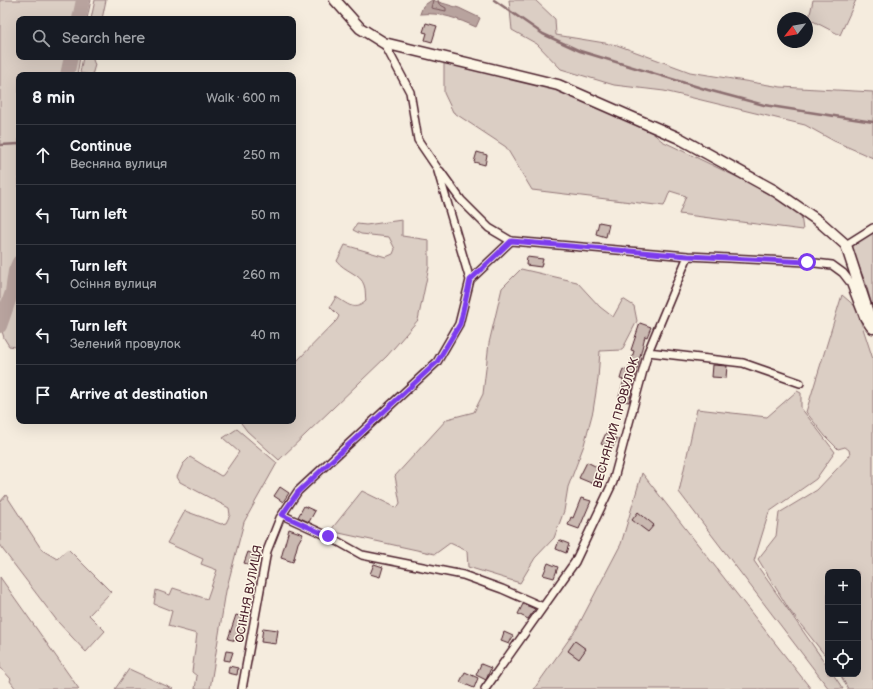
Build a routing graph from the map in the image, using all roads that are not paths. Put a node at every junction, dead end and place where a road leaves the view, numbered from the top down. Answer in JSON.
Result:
{"nodes":[{"id":1,"x":335,"y":0,"type":"edge"},
{"id":2,"x":384,"y":43,"type":"junction"},
{"id":3,"x":437,"y":168,"type":"junction"},
{"id":4,"x":873,"y":228,"type":"edge"},
{"id":5,"x":511,"y":241,"type":"junction"},
{"id":6,"x":846,"y":244,"type":"junction"},
{"id":7,"x":688,"y":256,"type":"junction"},
{"id":8,"x":470,"y":280,"type":"junction"},
{"id":9,"x":873,"y":329,"type":"edge"},
{"id":10,"x":648,"y":352,"type":"junction"},
{"id":11,"x":800,"y":384,"type":"dead end"},
{"id":12,"x":282,"y":515,"type":"junction"},
{"id":13,"x":543,"y":607,"type":"junction"},
{"id":14,"x":242,"y":689,"type":"edge"},
{"id":15,"x":485,"y":689,"type":"edge"}],
"edges":[{"from":1,"to":2,"type":"street"},
{"from":2,"to":3,"type":"street","name":"ОСІННЯ ВУЛИЦЯ"},
{"from":2,"to":6,"type":"street"},
{"from":3,"to":5,"type":"street"},
{"from":3,"to":8,"type":"street","name":"ОСІННЯ ВУЛИЦЯ"},
{"from":4,"to":6,"type":"street"},
{"from":5,"to":7,"type":"street"},
{"from":5,"to":8,"type":"street"},
{"from":6,"to":9,"type":"street"},
{"from":7,"to":9,"type":"street"},
{"from":7,"to":10,"type":"street","name":"ВЕСНЯНИЙ ПРОВУЛОК"},
{"from":8,"to":12,"type":"street","name":"ОСІННЯ ВУЛИЦЯ"},
{"from":10,"to":11,"type":"street"},
{"from":10,"to":13,"type":"street","name":"ВЕСНЯНИЙ ПРОВУЛОК"},
{"from":12,"to":13,"type":"street"},
{"from":12,"to":14,"type":"street","name":"ОСІННЯ ВУЛИЦЯ"},
{"from":13,"to":15,"type":"street","name":"ВЕСНЯНИЙ ПРОВУЛОК"}]}
